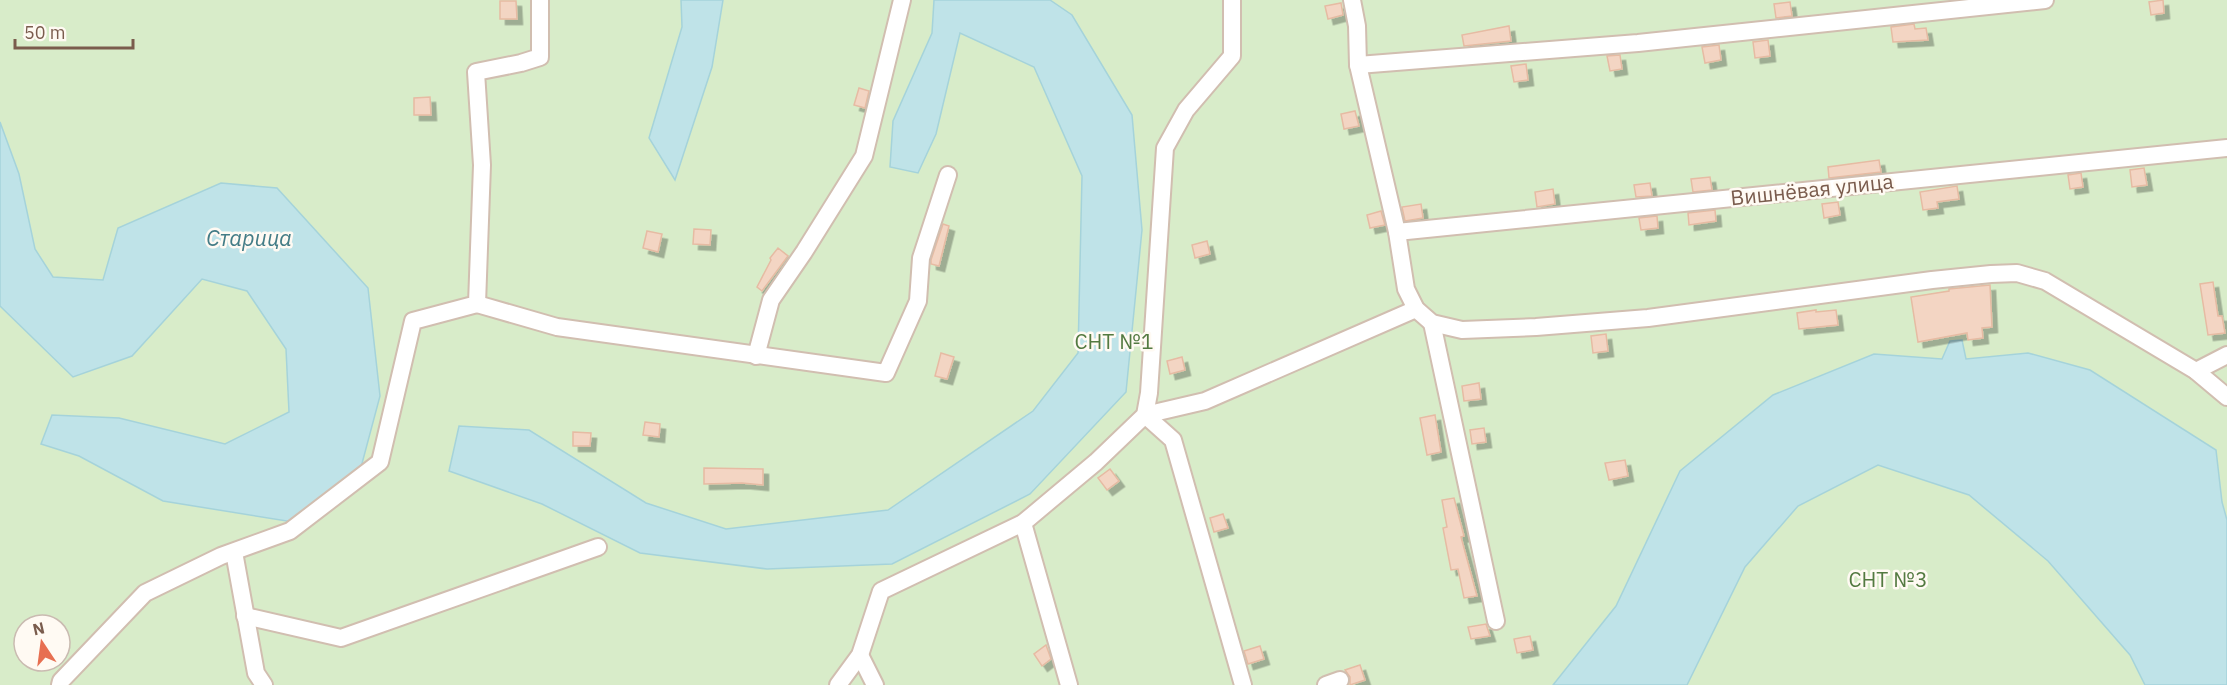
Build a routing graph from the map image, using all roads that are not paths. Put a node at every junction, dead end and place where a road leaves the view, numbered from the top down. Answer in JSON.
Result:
{"nodes":[{"id":1,"x":540,"y":0,"type":"edge"},
{"id":2,"x":902,"y":0,"type":"edge"},
{"id":3,"x":1232,"y":0,"type":"edge"},
{"id":4,"x":1352,"y":0,"type":"edge"},
{"id":5,"x":2044,"y":0,"type":"edge"},
{"id":6,"x":1358,"y":65,"type":"junction"},
{"id":7,"x":2227,"y":148,"type":"edge"},
{"id":8,"x":948,"y":175,"type":"dead end"},
{"id":9,"x":1397,"y":232,"type":"junction"},
{"id":10,"x":477,"y":304,"type":"junction"},
{"id":11,"x":1416,"y":309,"type":"junction"},
{"id":12,"x":1432,"y":323,"type":"junction"},
{"id":13,"x":2227,"y":355,"type":"edge"},
{"id":14,"x":756,"y":356,"type":"junction"},
{"id":15,"x":2196,"y":371,"type":"junction"},
{"id":16,"x":2227,"y":398,"type":"edge"},
{"id":17,"x":1144,"y":415,"type":"junction"},
{"id":18,"x":1023,"y":523,"type":"junction"},
{"id":19,"x":598,"y":548,"type":"dead end"},
{"id":20,"x":234,"y":552,"type":"junction"},
{"id":21,"x":245,"y":616,"type":"junction"},
{"id":22,"x":1496,"y":621,"type":"dead end"},
{"id":23,"x":860,"y":655,"type":"junction"},
{"id":24,"x":60,"y":685,"type":"edge"},
{"id":25,"x":264,"y":685,"type":"edge"},
{"id":26,"x":838,"y":685,"type":"edge"},
{"id":27,"x":875,"y":685,"type":"edge"},
{"id":28,"x":1069,"y":685,"type":"edge"},
{"id":29,"x":1243,"y":685,"type":"edge"}],
"edges":[{"from":1,"to":10,"type":"street"},
{"from":2,"to":14,"type":"street"},
{"from":3,"to":17,"type":"street"},
{"from":4,"to":6,"type":"street"},
{"from":5,"to":6,"type":"street"},
{"from":6,"to":9,"type":"street"},
{"from":7,"to":9,"type":"street","name":"Вишнёвая улица"},
{"from":8,"to":14,"type":"street"},
{"from":9,"to":11,"type":"street"},
{"from":10,"to":14,"type":"street"},
{"from":10,"to":20,"type":"street"},
{"from":11,"to":12,"type":"street"},
{"from":11,"to":17,"type":"street"},
{"from":12,"to":15,"type":"street"},
{"from":12,"to":22,"type":"street"},
{"from":13,"to":15,"type":"street"},
{"from":15,"to":16,"type":"street"},
{"from":17,"to":18,"type":"street"},
{"from":17,"to":29,"type":"street"},
{"from":18,"to":23,"type":"street"},
{"from":18,"to":28,"type":"street"},
{"from":19,"to":21,"type":"street"},
{"from":20,"to":21,"type":"street"},
{"from":20,"to":24,"type":"street"},
{"from":21,"to":25,"type":"street"},
{"from":23,"to":26,"type":"street"},
{"from":23,"to":27,"type":"street"}]}
